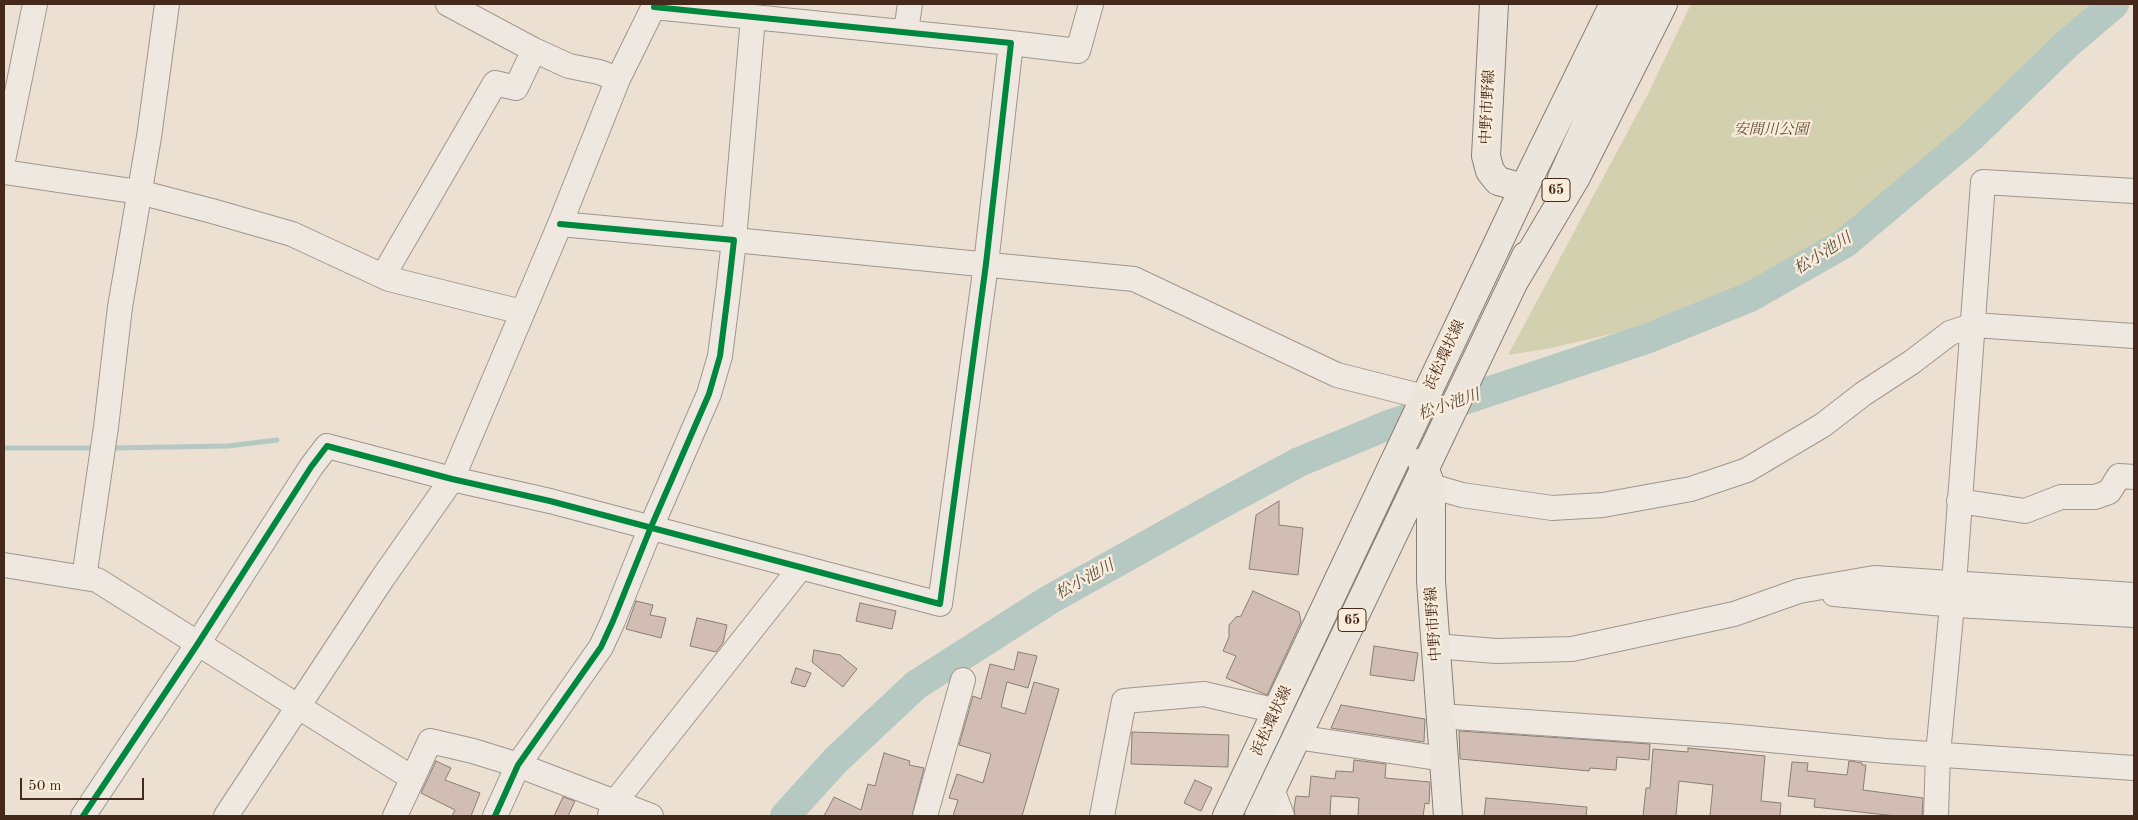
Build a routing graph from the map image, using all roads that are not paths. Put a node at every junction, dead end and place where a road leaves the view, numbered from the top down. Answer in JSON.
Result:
{"nodes":[{"id":1,"x":35,"y":4,"type":"edge"},
{"id":2,"x":167,"y":4,"type":"edge"},
{"id":3,"x":448,"y":4,"type":"edge"},
{"id":4,"x":910,"y":4,"type":"edge"},
{"id":5,"x":1091,"y":4,"type":"edge"},
{"id":6,"x":1494,"y":4,"type":"edge"},
{"id":7,"x":1641,"y":4,"type":"edge"},
{"id":8,"x":1663,"y":4,"type":"edge"},
{"id":9,"x":654,"y":5,"type":"edge"},
{"id":10,"x":1610,"y":11,"type":"edge"},
{"id":11,"x":753,"y":17,"type":"junction"},
{"id":12,"x":906,"y":31,"type":"junction"},
{"id":13,"x":1011,"y":43,"type":"junction"},
{"id":14,"x":534,"y":50,"type":"junction"},
{"id":15,"x":618,"y":79,"type":"junction"},
{"id":16,"x":4,"y":156,"type":"edge"},
{"id":17,"x":4,"y":172,"type":"edge"},
{"id":18,"x":1524,"y":188,"type":"junction"},
{"id":19,"x":2134,"y":191,"type":"edge"},
{"id":20,"x":139,"y":192,"type":"junction"},
{"id":21,"x":560,"y":224,"type":"junction"},
{"id":22,"x":734,"y":240,"type":"junction"},
{"id":23,"x":986,"y":264,"type":"junction"},
{"id":24,"x":383,"y":276,"type":"junction"},
{"id":25,"x":1516,"y":278,"type":"junction"},
{"id":26,"x":522,"y":312,"type":"junction"},
{"id":27,"x":1974,"y":325,"type":"junction"},
{"id":28,"x":2134,"y":336,"type":"edge"},
{"id":29,"x":1424,"y":400,"type":"junction"},
{"id":30,"x":1406,"y":438,"type":"junction"},
{"id":31,"x":1428,"y":476,"type":"junction"},
{"id":32,"x":2134,"y":477,"type":"edge"},
{"id":33,"x":452,"y":479,"type":"junction"},
{"id":34,"x":1959,"y":501,"type":"junction"},
{"id":35,"x":651,"y":527,"type":"junction"},
{"id":36,"x":4,"y":566,"type":"edge"},
{"id":37,"x":801,"y":567,"type":"junction"},
{"id":38,"x":84,"y":578,"type":"junction"},
{"id":39,"x":1953,"y":594,"type":"junction"},
{"id":40,"x":2134,"y":595,"type":"edge"},
{"id":41,"x":2134,"y":615,"type":"edge"},
{"id":42,"x":197,"y":645,"type":"junction"},
{"id":43,"x":1435,"y":646,"type":"junction"},
{"id":44,"x":963,"y":680,"type":"dead end"},
{"id":45,"x":298,"y":708,"type":"junction"},
{"id":46,"x":1277,"y":711,"type":"junction"},
{"id":47,"x":1440,"y":716,"type":"junction"},
{"id":48,"x":1296,"y":737,"type":"junction"},
{"id":49,"x":1938,"y":754,"type":"junction"},
{"id":50,"x":1444,"y":759,"type":"junction"},
{"id":51,"x":518,"y":765,"type":"junction"},
{"id":52,"x":2134,"y":768,"type":"edge"},
{"id":53,"x":412,"y":778,"type":"junction"},
{"id":54,"x":1272,"y":789,"type":"junction"},
{"id":55,"x":612,"y":809,"type":"edge"},
{"id":56,"x":83,"y":816,"type":"edge"},
{"id":57,"x":226,"y":816,"type":"edge"},
{"id":58,"x":395,"y":816,"type":"edge"},
{"id":59,"x":495,"y":816,"type":"edge"},
{"id":60,"x":651,"y":816,"type":"edge"},
{"id":61,"x":925,"y":816,"type":"edge"},
{"id":62,"x":1102,"y":816,"type":"edge"},
{"id":63,"x":1227,"y":816,"type":"edge"},
{"id":64,"x":1259,"y":816,"type":"edge"},
{"id":65,"x":1282,"y":816,"type":"edge"},
{"id":66,"x":1448,"y":816,"type":"edge"},
{"id":67,"x":1936,"y":816,"type":"edge"}],
"edges":[{"from":1,"to":16,"type":"street"},
{"from":2,"to":20,"type":"street"},
{"from":3,"to":14,"type":"street"},
{"from":4,"to":12,"type":"street"},
{"from":5,"to":13,"type":"street"},
{"from":6,"to":18,"type":"main road","name":"中野市野線"},
{"from":7,"to":25,"type":"main road","name":"浜松環状線","number":"65"},
{"from":8,"to":25,"type":"main road"},
{"from":9,"to":11,"type":"street"},
{"from":9,"to":15,"type":"street"},
{"from":10,"to":18,"type":"main road","name":"浜松環状線","number":"65"},
{"from":11,"to":12,"type":"street"},
{"from":11,"to":22,"type":"street"},
{"from":12,"to":13,"type":"street"},
{"from":13,"to":23,"type":"street"},
{"from":14,"to":15,"type":"street"},
{"from":14,"to":24,"type":"street"},
{"from":15,"to":21,"type":"street"},
{"from":17,"to":20,"type":"street"},
{"from":18,"to":29,"type":"main road","name":"浜松環状線","number":"65"},
{"from":19,"to":27,"type":"street"},
{"from":20,"to":24,"type":"street"},
{"from":20,"to":38,"type":"street"},
{"from":21,"to":22,"type":"street"},
{"from":21,"to":26,"type":"street"},
{"from":22,"to":23,"type":"street"},
{"from":22,"to":35,"type":"street"},
{"from":23,"to":29,"type":"street"},
{"from":23,"to":37,"type":"street"},
{"from":24,"to":26,"type":"street"},
{"from":25,"to":31,"type":"main road","name":"浜松環状線","number":"65"},
{"from":26,"to":33,"type":"street"},
{"from":27,"to":28,"type":"street"},
{"from":27,"to":31,"type":"street"},
{"from":27,"to":34,"type":"street"},
{"from":29,"to":30,"type":"main road","name":"浜松環状線","number":"65"},
{"from":30,"to":31,"type":"main road"},
{"from":30,"to":46,"type":"main road","name":"浜松環状線","number":"65"},
{"from":31,"to":43,"type":"main road","name":"中野市野線"},
{"from":31,"to":48,"type":"main road","name":"浜松環状線","number":"65"},
{"from":32,"to":34,"type":"street"},
{"from":33,"to":35,"type":"street"},
{"from":33,"to":42,"type":"street"},
{"from":33,"to":45,"type":"street"},
{"from":34,"to":39,"type":"street"},
{"from":35,"to":37,"type":"street"},
{"from":35,"to":51,"type":"street"},
{"from":36,"to":38,"type":"street"},
{"from":37,"to":55,"type":"street"},
{"from":38,"to":42,"type":"street"},
{"from":39,"to":40,"type":"street"},
{"from":39,"to":41,"type":"street"},
{"from":39,"to":43,"type":"street"},
{"from":39,"to":49,"type":"street"},
{"from":42,"to":45,"type":"street"},
{"from":42,"to":56,"type":"street"},
{"from":43,"to":47,"type":"main road","name":"中野市野線"},
{"from":44,"to":61,"type":"street"},
{"from":45,"to":53,"type":"street"},
{"from":45,"to":57,"type":"street"},
{"from":46,"to":62,"type":"street"},
{"from":46,"to":63,"type":"main road","name":"浜松環状線","number":"65"},
{"from":47,"to":49,"type":"street"},
{"from":47,"to":50,"type":"main road","name":"中野市野線"},
{"from":48,"to":50,"type":"street"},
{"from":48,"to":54,"type":"main road","name":"浜松環状線","number":"65"},
{"from":49,"to":52,"type":"street"},
{"from":49,"to":67,"type":"street"},
{"from":50,"to":66,"type":"main road","name":"中野市野線"},
{"from":51,"to":53,"type":"street"},
{"from":51,"to":55,"type":"street"},
{"from":51,"to":59,"type":"street"},
{"from":53,"to":58,"type":"street"},
{"from":54,"to":64,"type":"main road","name":"浜松環状線","number":"65"},
{"from":54,"to":65,"type":"street"},
{"from":55,"to":60,"type":"street"}]}
